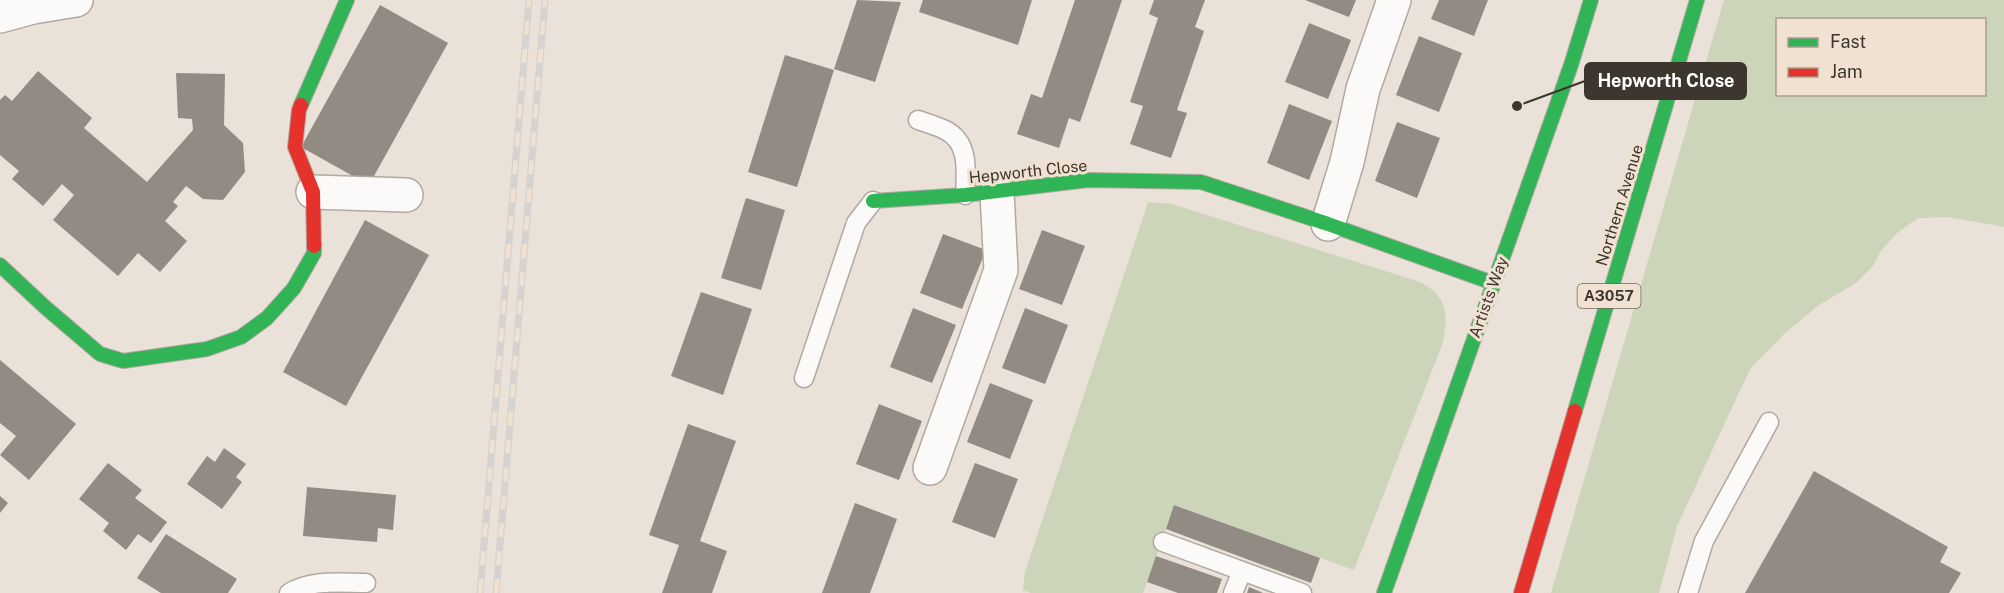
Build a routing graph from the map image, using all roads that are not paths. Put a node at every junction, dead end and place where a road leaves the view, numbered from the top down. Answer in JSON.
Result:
{"nodes":[{"id":1,"x":76,"y":0,"type":"edge"},
{"id":2,"x":347,"y":0,"type":"edge"},
{"id":3,"x":1394,"y":0,"type":"edge"},
{"id":4,"x":1590,"y":0,"type":"edge"},
{"id":5,"x":1697,"y":0,"type":"edge"},
{"id":6,"x":32,"y":3,"type":"edge"},
{"id":7,"x":0,"y":16,"type":"edge"},
{"id":8,"x":918,"y":120,"type":"dead end"},
{"id":9,"x":313,"y":192,"type":"junction"},
{"id":10,"x":997,"y":192,"type":"junction"},
{"id":11,"x":406,"y":195,"type":"dead end"},
{"id":12,"x":965,"y":195,"type":"junction"},
{"id":13,"x":873,"y":201,"type":"joint"},
{"id":14,"x":1328,"y":224,"type":"junction"},
{"id":15,"x":0,"y":265,"type":"edge"},
{"id":16,"x":1493,"y":283,"type":"junction"},
{"id":17,"x":804,"y":378,"type":"dead end"},
{"id":18,"x":1769,"y":422,"type":"dead end"},
{"id":19,"x":930,"y":468,"type":"dead end"},
{"id":20,"x":1163,"y":542,"type":"dead end"},
{"id":21,"x":1242,"y":571,"type":"junction"},
{"id":22,"x":366,"y":583,"type":"dead end"},
{"id":23,"x":289,"y":593,"type":"edge"},
{"id":24,"x":1233,"y":593,"type":"edge"},
{"id":25,"x":1302,"y":593,"type":"edge"},
{"id":26,"x":1384,"y":593,"type":"edge"},
{"id":27,"x":1521,"y":593,"type":"edge"},
{"id":28,"x":1688,"y":593,"type":"edge"}],
"edges":[{"from":1,"to":6,"type":"street"},
{"from":2,"to":9,"type":"street"},
{"from":3,"to":14,"type":"street"},
{"from":4,"to":16,"type":"street","name":"Artists Way"},
{"from":5,"to":27,"type":"street","name":"Northern Avenue","number":"A3057"},
{"from":6,"to":7,"type":"street"},
{"from":8,"to":12,"type":"lane"},
{"from":9,"to":11,"type":"street"},
{"from":9,"to":15,"type":"street"},
{"from":10,"to":12,"type":"street","name":"Hepworth Close"},
{"from":10,"to":14,"type":"street","name":"Hepworth Close"},
{"from":10,"to":19,"type":"street"},
{"from":12,"to":13,"type":"street","name":"Hepworth Close"},
{"from":13,"to":17,"type":"lane"},
{"from":14,"to":16,"type":"street","name":"Hepworth Close"},
{"from":16,"to":26,"type":"street","name":"Artists Way"},
{"from":18,"to":28,"type":"lane"},
{"from":20,"to":21,"type":"lane"},
{"from":21,"to":24,"type":"lane"},
{"from":21,"to":25,"type":"lane"},
{"from":22,"to":23,"type":"lane"}]}
